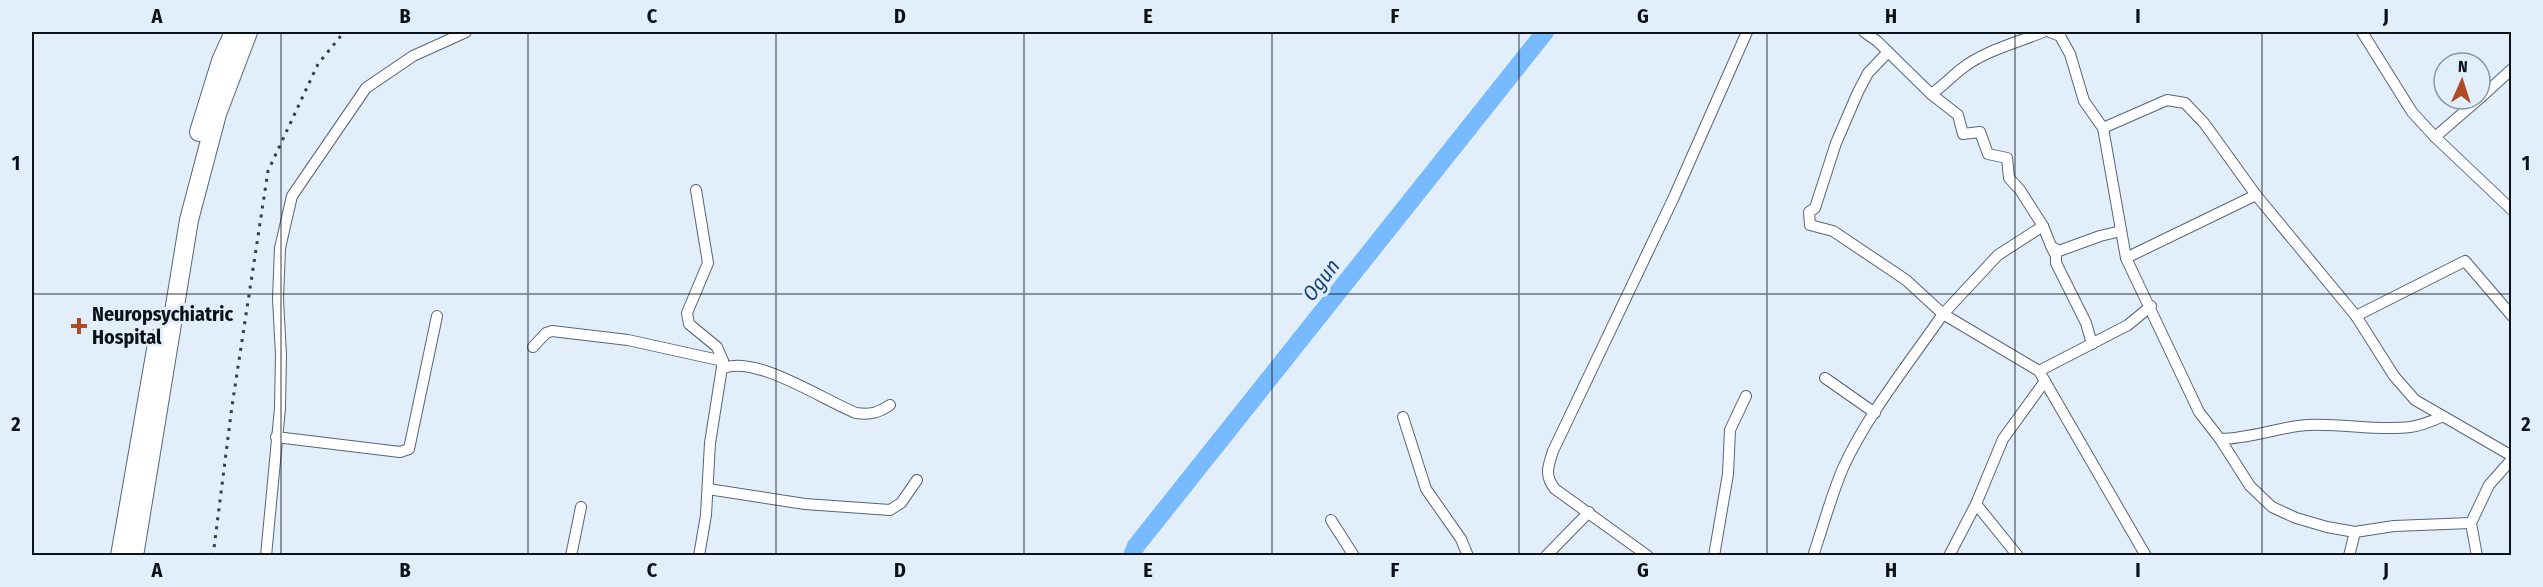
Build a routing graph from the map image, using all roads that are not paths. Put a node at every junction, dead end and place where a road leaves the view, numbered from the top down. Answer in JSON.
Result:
{"nodes":[{"id":1,"x":234,"y":32,"type":"edge"},
{"id":2,"x":248,"y":32,"type":"edge"},
{"id":3,"x":466,"y":32,"type":"edge"},
{"id":4,"x":1747,"y":32,"type":"edge"},
{"id":5,"x":1863,"y":32,"type":"edge"},
{"id":6,"x":2043,"y":32,"type":"edge"},
{"id":7,"x":2050,"y":32,"type":"edge"},
{"id":8,"x":2362,"y":32,"type":"edge"},
{"id":9,"x":1888,"y":52,"type":"junction"},
{"id":10,"x":2511,"y":69,"type":"edge"},
{"id":11,"x":2492,"y":86,"type":"edge"},
{"id":12,"x":1931,"y":94,"type":"junction"},
{"id":13,"x":2464,"y":111,"type":"edge"},
{"id":14,"x":2103,"y":128,"type":"junction"},
{"id":15,"x":2435,"y":137,"type":"junction"},
{"id":16,"x":696,"y":190,"type":"dead end"},
{"id":17,"x":2256,"y":195,"type":"junction"},
{"id":18,"x":2511,"y":210,"type":"edge"},
{"id":19,"x":2043,"y":226,"type":"junction"},
{"id":20,"x":2121,"y":231,"type":"junction"},
{"id":21,"x":2050,"y":246,"type":"junction"},
{"id":22,"x":2126,"y":258,"type":"junction"},
{"id":23,"x":2151,"y":306,"type":"junction"},
{"id":24,"x":1943,"y":314,"type":"junction"},
{"id":25,"x":437,"y":316,"type":"dead end"},
{"id":26,"x":2356,"y":316,"type":"junction"},
{"id":27,"x":2511,"y":316,"type":"edge"},
{"id":28,"x":2092,"y":344,"type":"junction"},
{"id":29,"x":533,"y":347,"type":"dead end"},
{"id":30,"x":723,"y":364,"type":"junction"},
{"id":31,"x":2042,"y":376,"type":"junction"},
{"id":32,"x":1825,"y":378,"type":"dead end"},
{"id":33,"x":1746,"y":396,"type":"dead end"},
{"id":34,"x":890,"y":405,"type":"dead end"},
{"id":35,"x":1875,"y":413,"type":"junction"},
{"id":36,"x":1403,"y":417,"type":"dead end"},
{"id":37,"x":2442,"y":417,"type":"junction"},
{"id":38,"x":276,"y":437,"type":"junction"},
{"id":39,"x":2220,"y":439,"type":"junction"},
{"id":40,"x":2511,"y":457,"type":"edge"},
{"id":41,"x":917,"y":480,"type":"dead end"},
{"id":42,"x":708,"y":489,"type":"junction"},
{"id":43,"x":1976,"y":504,"type":"junction"},
{"id":44,"x":581,"y":507,"type":"dead end"},
{"id":45,"x":1589,"y":512,"type":"junction"},
{"id":46,"x":1331,"y":520,"type":"dead end"},
{"id":47,"x":2471,"y":523,"type":"junction"},
{"id":48,"x":2355,"y":532,"type":"junction"},
{"id":49,"x":120,"y":555,"type":"edge"},
{"id":50,"x":134,"y":555,"type":"edge"},
{"id":51,"x":266,"y":555,"type":"edge"},
{"id":52,"x":571,"y":555,"type":"edge"},
{"id":53,"x":699,"y":555,"type":"edge"},
{"id":54,"x":1354,"y":555,"type":"edge"},
{"id":55,"x":1468,"y":555,"type":"edge"},
{"id":56,"x":1546,"y":555,"type":"edge"},
{"id":57,"x":1648,"y":555,"type":"edge"},
{"id":58,"x":1714,"y":555,"type":"edge"},
{"id":59,"x":1813,"y":555,"type":"edge"},
{"id":60,"x":1949,"y":555,"type":"edge"},
{"id":61,"x":2018,"y":555,"type":"edge"},
{"id":62,"x":2146,"y":555,"type":"edge"},
{"id":63,"x":2349,"y":555,"type":"edge"},
{"id":64,"x":2477,"y":555,"type":"edge"}],
"edges":[{"from":1,"to":49,"type":"highway"},
{"from":2,"to":50,"type":"highway"},
{"from":3,"to":38,"type":"street"},
{"from":4,"to":45,"type":"street"},
{"from":5,"to":9,"type":"street"},
{"from":6,"to":12,"type":"street"},
{"from":7,"to":14,"type":"street"},
{"from":8,"to":15,"type":"street"},
{"from":9,"to":12,"type":"street"},
{"from":9,"to":24,"type":"street"},
{"from":10,"to":11,"type":"street"},
{"from":12,"to":19,"type":"street"},
{"from":13,"to":15,"type":"street"},
{"from":14,"to":17,"type":"street"},
{"from":14,"to":20,"type":"street"},
{"from":15,"to":18,"type":"street"},
{"from":16,"to":30,"type":"street"},
{"from":17,"to":22,"type":"street"},
{"from":17,"to":26,"type":"street"},
{"from":19,"to":21,"type":"street"},
{"from":19,"to":24,"type":"street"},
{"from":20,"to":21,"type":"street"},
{"from":20,"to":22,"type":"street"},
{"from":21,"to":28,"type":"street"},
{"from":22,"to":23,"type":"street"},
{"from":23,"to":28,"type":"street"},
{"from":23,"to":39,"type":"street"},
{"from":24,"to":31,"type":"street"},
{"from":24,"to":35,"type":"street"},
{"from":25,"to":38,"type":"street"},
{"from":26,"to":27,"type":"street"},
{"from":26,"to":37,"type":"street"},
{"from":28,"to":31,"type":"street"},
{"from":29,"to":30,"type":"street"},
{"from":30,"to":34,"type":"street"},
{"from":30,"to":42,"type":"street"},
{"from":31,"to":43,"type":"street"},
{"from":31,"to":62,"type":"street"},
{"from":32,"to":35,"type":"street"},
{"from":33,"to":58,"type":"street"},
{"from":35,"to":59,"type":"street"},
{"from":36,"to":55,"type":"street"},
{"from":37,"to":39,"type":"street"},
{"from":37,"to":40,"type":"street"},
{"from":38,"to":51,"type":"street"},
{"from":39,"to":48,"type":"street"},
{"from":40,"to":47,"type":"street"},
{"from":41,"to":42,"type":"street"},
{"from":42,"to":53,"type":"street"},
{"from":43,"to":60,"type":"street"},
{"from":43,"to":61,"type":"street"},
{"from":44,"to":52,"type":"street"},
{"from":45,"to":56,"type":"street"},
{"from":45,"to":57,"type":"street"},
{"from":46,"to":54,"type":"street"},
{"from":47,"to":48,"type":"street"},
{"from":47,"to":64,"type":"street"},
{"from":48,"to":63,"type":"street"}]}
